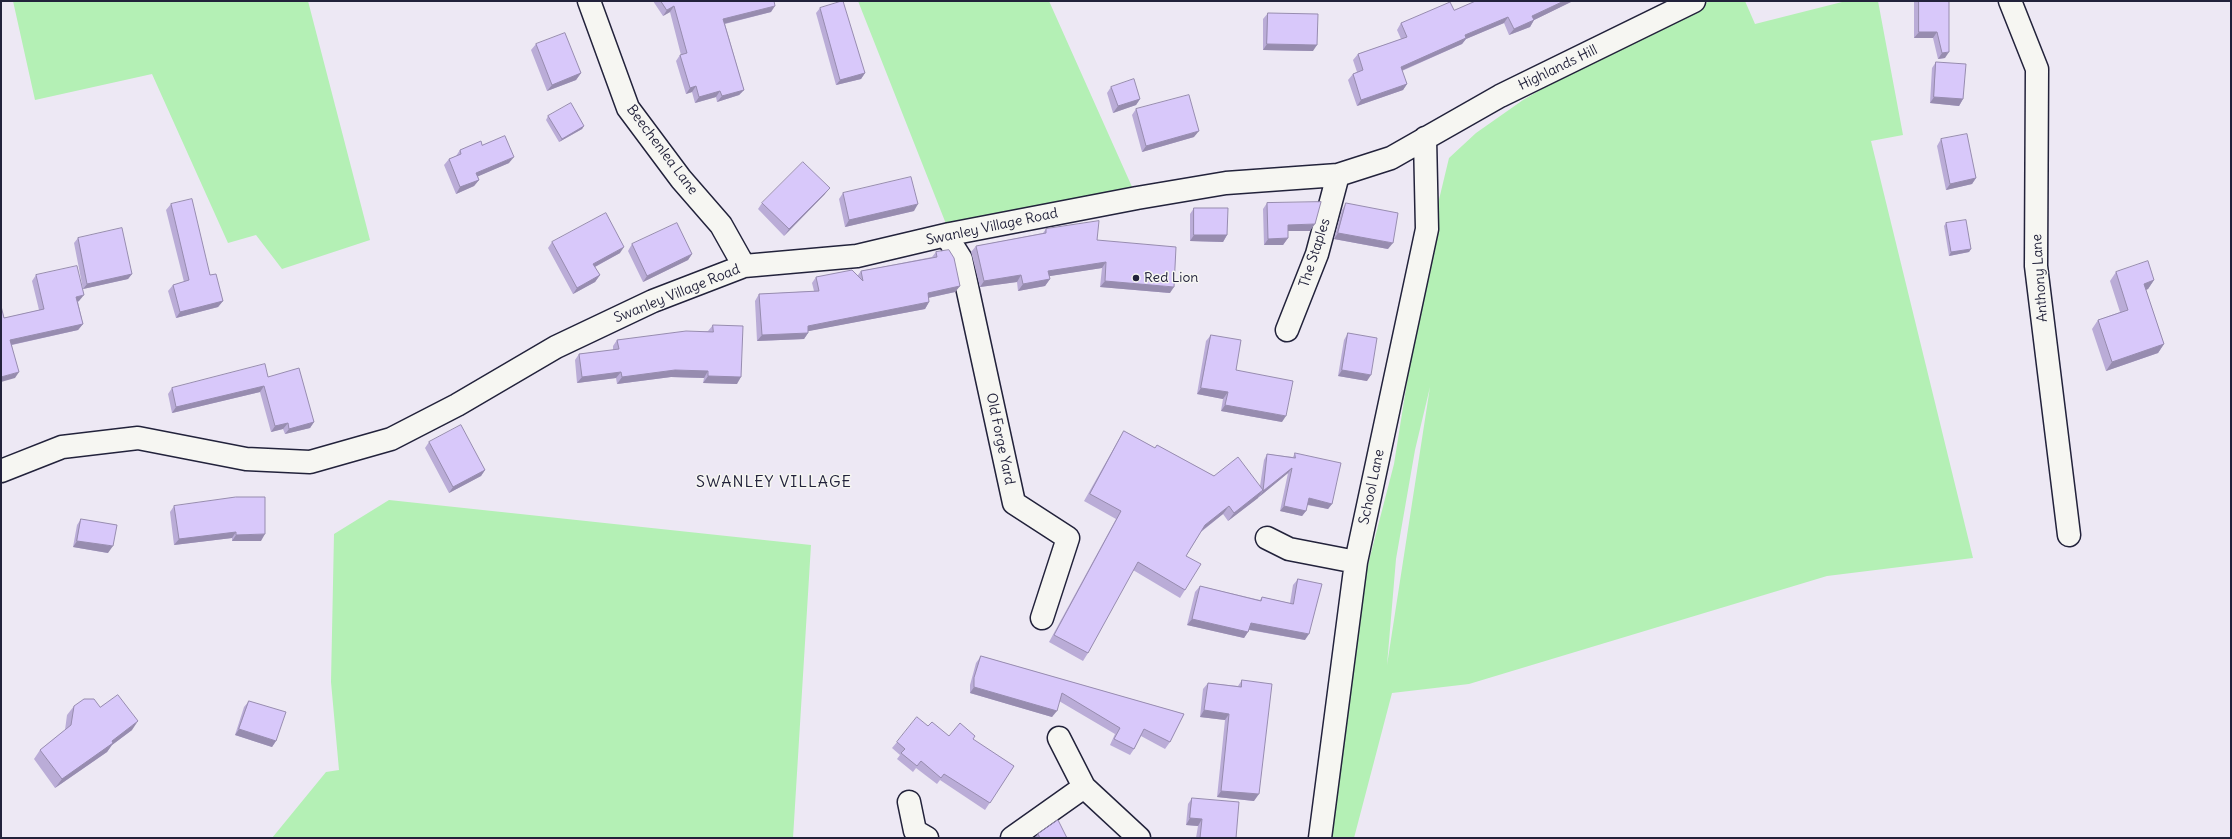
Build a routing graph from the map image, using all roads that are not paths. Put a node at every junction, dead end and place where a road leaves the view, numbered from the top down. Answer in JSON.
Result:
{"nodes":[{"id":1,"x":589,"y":1,"type":"edge"},
{"id":2,"x":1694,"y":1,"type":"edge"},
{"id":3,"x":2010,"y":1,"type":"edge"},
{"id":4,"x":1425,"y":138,"type":"junction"},
{"id":5,"x":1338,"y":175,"type":"junction"},
{"id":6,"x":946,"y":235,"type":"junction"},
{"id":7,"x":744,"y":266,"type":"junction"},
{"id":8,"x":1287,"y":330,"type":"dead end"},
{"id":9,"x":1,"y":471,"type":"edge"},
{"id":10,"x":2069,"y":535,"type":"dead end"},
{"id":11,"x":1267,"y":538,"type":"dead end"},
{"id":12,"x":1356,"y":562,"type":"junction"},
{"id":13,"x":1042,"y":618,"type":"dead end"},
{"id":14,"x":1059,"y":738,"type":"dead end"},
{"id":15,"x":1084,"y":787,"type":"junction"},
{"id":16,"x":909,"y":802,"type":"dead end"},
{"id":17,"x":928,"y":838,"type":"edge"},
{"id":18,"x":1012,"y":838,"type":"edge"},
{"id":19,"x":1139,"y":838,"type":"edge"},
{"id":20,"x":1320,"y":838,"type":"edge"}],
"edges":[{"from":1,"to":7,"type":"street","name":"Beechenlea Lane"},
{"from":2,"to":4,"type":"street","name":"Highlands Hill"},
{"from":3,"to":10,"type":"street","name":"Anthony Lane"},
{"from":4,"to":5,"type":"street","name":"Swanley Village Road"},
{"from":4,"to":12,"type":"street","name":"School Lane"},
{"from":5,"to":6,"type":"street","name":"Swanley Village Road"},
{"from":5,"to":8,"type":"street","name":"The Staples"},
{"from":6,"to":7,"type":"street","name":"Swanley Village Road"},
{"from":6,"to":13,"type":"street","name":"Old Forge Yard"},
{"from":7,"to":9,"type":"street","name":"Swanley Village Road"},
{"from":11,"to":12,"type":"street"},
{"from":12,"to":20,"type":"street","name":"School Lane"},
{"from":14,"to":15,"type":"street"},
{"from":15,"to":18,"type":"street"},
{"from":15,"to":19,"type":"street"},
{"from":16,"to":17,"type":"street"}]}
